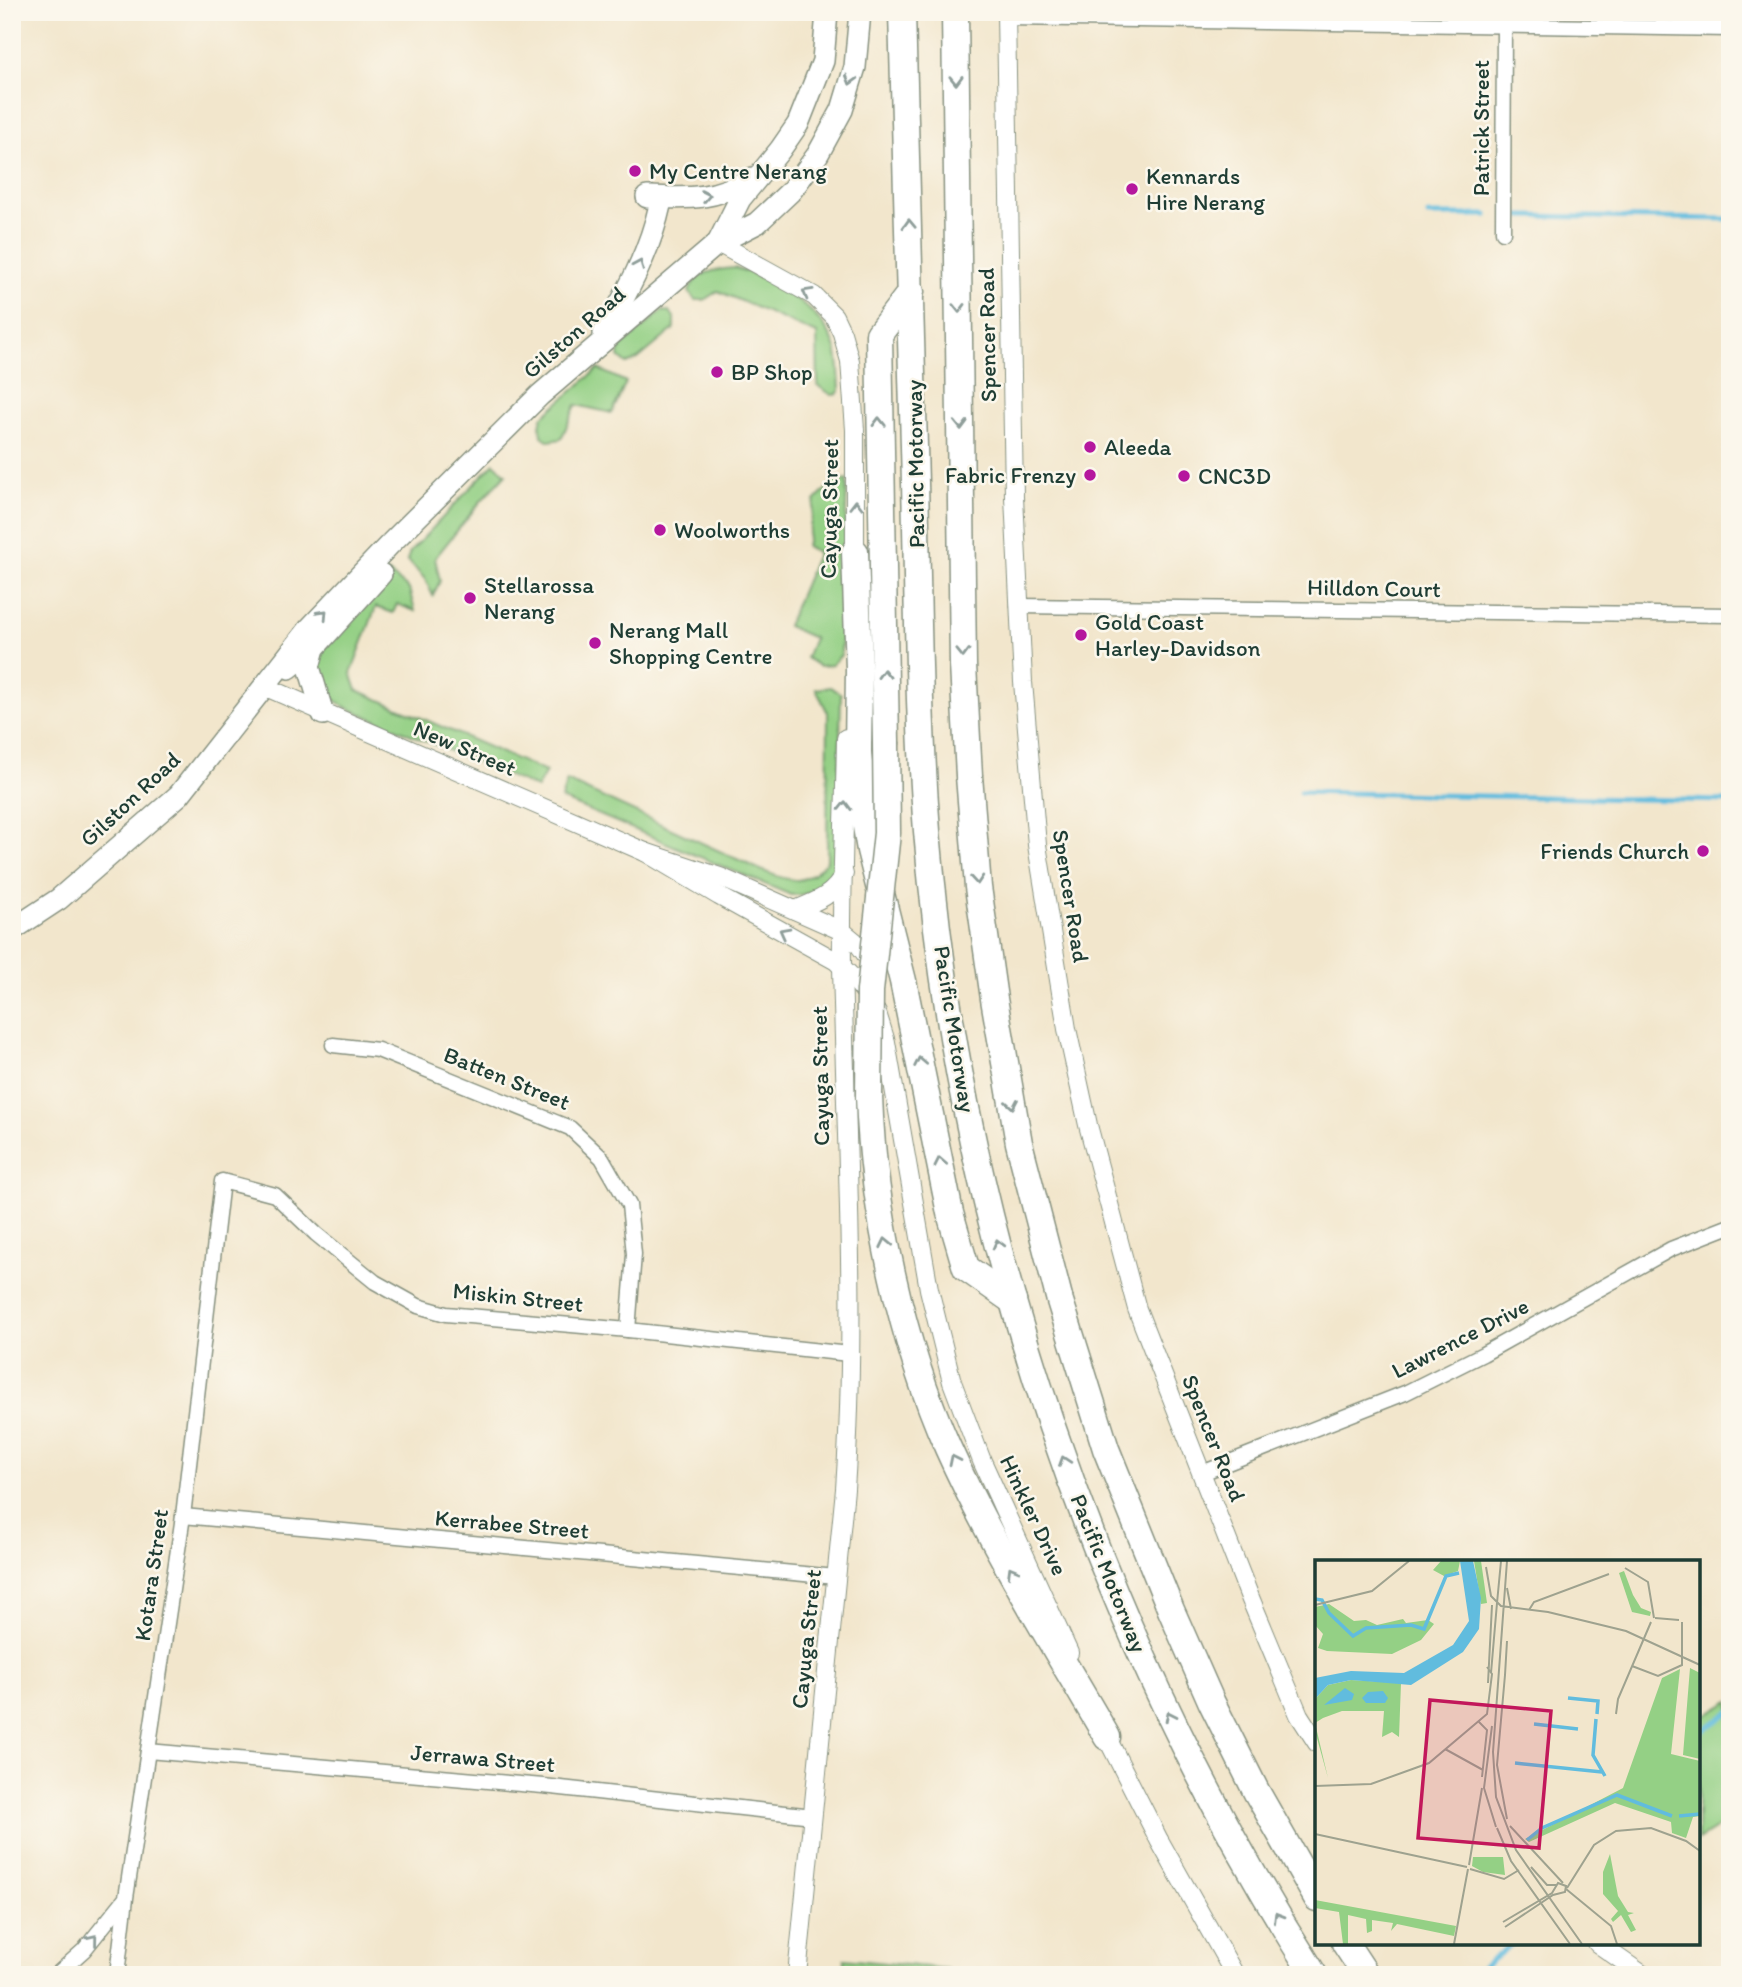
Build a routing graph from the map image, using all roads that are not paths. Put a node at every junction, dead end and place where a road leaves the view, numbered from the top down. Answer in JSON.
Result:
{"nodes":[{"id":1,"x":827,"y":12,"type":"edge"},
{"id":2,"x":860,"y":12,"type":"edge"},
{"id":3,"x":902,"y":12,"type":"edge"},
{"id":4,"x":955,"y":12,"type":"edge"},
{"id":5,"x":1006,"y":15,"type":"edge"},
{"id":6,"x":1504,"y":25,"type":"junction"},
{"id":7,"x":1730,"y":29,"type":"edge"},
{"id":8,"x":761,"y":174,"type":"junction"},
{"id":9,"x":1503,"y":232,"type":"dead end"},
{"id":10,"x":718,"y":243,"type":"junction"},
{"id":11,"x":911,"y":292,"type":"junction"},
{"id":12,"x":596,"y":347,"type":"junction"},
{"id":13,"x":470,"y":465,"type":"junction"},
{"id":14,"x":855,"y":552,"type":"junction"},
{"id":15,"x":1018,"y":606,"type":"junction"},
{"id":16,"x":1730,"y":615,"type":"edge"},
{"id":17,"x":314,"y":648,"type":"junction"},
{"id":18,"x":265,"y":687,"type":"junction"},
{"id":19,"x":323,"y":714,"type":"junction"},
{"id":20,"x":645,"y":852,"type":"junction"},
{"id":21,"x":844,"y":874,"type":"junction"},
{"id":22,"x":795,"y":909,"type":"junction"},
{"id":23,"x":12,"y":930,"type":"edge"},
{"id":24,"x":842,"y":931,"type":"junction"},
{"id":25,"x":842,"y":967,"type":"junction"},
{"id":26,"x":886,"y":1042,"type":"junction"},
{"id":27,"x":333,"y":1045,"type":"dead end"},
{"id":28,"x":222,"y":1181,"type":"joint"},
{"id":29,"x":1730,"y":1226,"type":"edge"},
{"id":30,"x":1013,"y":1301,"type":"junction"},
{"id":31,"x":628,"y":1330,"type":"junction"},
{"id":32,"x":849,"y":1354,"type":"junction"},
{"id":33,"x":1202,"y":1474,"type":"junction"},
{"id":34,"x":183,"y":1516,"type":"junction"},
{"id":35,"x":836,"y":1577,"type":"junction"},
{"id":36,"x":1107,"y":1737,"type":"junction"},
{"id":37,"x":1315,"y":1740,"type":"edge"},
{"id":38,"x":148,"y":1751,"type":"junction"},
{"id":39,"x":813,"y":1816,"type":"junction"},
{"id":40,"x":1315,"y":1894,"type":"edge"},
{"id":41,"x":126,"y":1898,"type":"junction"},
{"id":42,"x":1346,"y":1945,"type":"edge"},
{"id":43,"x":1600,"y":1945,"type":"edge"},
{"id":44,"x":56,"y":1975,"type":"edge"},
{"id":45,"x":117,"y":1975,"type":"edge"},
{"id":46,"x":797,"y":1975,"type":"edge"},
{"id":47,"x":1235,"y":1975,"type":"edge"},
{"id":48,"x":1314,"y":1975,"type":"edge"},
{"id":49,"x":1366,"y":1975,"type":"edge"},
{"id":50,"x":1643,"y":1975,"type":"edge"}],
"edges":[{"from":1,"to":8,"type":"main road"},
{"from":2,"to":10,"type":"main road","one_way":true},
{"from":11,"to":3,"type":"highway","name":"Pacific Motorway","one_way":true},
{"from":4,"to":40,"type":"highway","name":"Pacific Motorway","one_way":true},
{"from":5,"to":6,"type":"street"},
{"from":5,"to":15,"type":"street","name":"Spencer Road"},
{"from":6,"to":7,"type":"street"},
{"from":6,"to":9,"type":"street","name":"Patrick Street"},
{"from":8,"to":10,"type":"main road"},
{"from":12,"to":8,"type":"main road","one_way":true},
{"from":10,"to":12,"type":"main road","name":"Gilston Road"},
{"from":14,"to":10,"type":"street","name":"Cayuga Street","one_way":true},
{"from":30,"to":11,"type":"highway","name":"Pacific Motorway","one_way":true},
{"from":36,"to":11,"type":"highway","one_way":true,"bridge":true},
{"from":12,"to":13,"type":"main road","name":"Gilston Road"},
{"from":13,"to":17,"type":"main road","name":"Gilston Road"},
{"from":18,"to":13,"type":"main road","name":"Gilston Road","one_way":true},
{"from":21,"to":14,"type":"street","name":"Cayuga Street","one_way":true},
{"from":30,"to":14,"type":"highway","one_way":true},
{"from":15,"to":16,"type":"street","name":"Hilldon Court"},
{"from":15,"to":33,"type":"street","name":"Spencer Road"},
{"from":17,"to":18,"type":"main road","name":"Gilston Road"},
{"from":17,"to":19,"type":"main road"},
{"from":18,"to":19,"type":"street","name":"New Street"},
{"from":18,"to":23,"type":"main road","name":"Gilston Road"},
{"from":19,"to":20,"type":"street","name":"New Street"},
{"from":20,"to":22,"type":"street","name":"New Street"},
{"from":25,"to":20,"type":"street","name":"New Street","one_way":true},
{"from":21,"to":22,"type":"street"},
{"from":21,"to":24,"type":"street","name":"Cayuga Street"},
{"from":22,"to":24,"type":"street","name":"New Street"},
{"from":24,"to":25,"type":"street","name":"Cayuga Street"},
{"from":24,"to":26,"type":"street","name":"Hinkler Drive"},
{"from":25,"to":26,"type":"street","name":"Hinkler Drive"},
{"from":25,"to":32,"type":"street","name":"Cayuga Street"},
{"from":26,"to":36,"type":"street","name":"Hinkler Drive"},
{"from":27,"to":31,"type":"street","name":"Batten Street"},
{"from":28,"to":31,"type":"street","name":"Miskin Street"},
{"from":28,"to":34,"type":"street","name":"Kotara Street"},
{"from":29,"to":33,"type":"street","name":"Lawrence Drive"},
{"from":48,"to":30,"type":"highway","name":"Pacific Motorway","one_way":true},
{"from":31,"to":32,"type":"street","name":"Miskin Street"},
{"from":32,"to":35,"type":"street","name":"Cayuga Street"},
{"from":33,"to":37,"type":"street","name":"Spencer Road"},
{"from":34,"to":35,"type":"street","name":"Kerrabee Street"},
{"from":34,"to":38,"type":"street","name":"Kotara Street"},
{"from":35,"to":39,"type":"street","name":"Cayuga Street"},
{"from":36,"to":47,"type":"street","name":"Hinkler Drive"},
{"from":38,"to":39,"type":"street","name":"Jerrawa Street"},
{"from":38,"to":41,"type":"street","name":"Kotara Street"},
{"from":39,"to":46,"type":"street","name":"Cayuga Street"},
{"from":44,"to":41,"type":"street","one_way":true},
{"from":41,"to":45,"type":"street","name":"Kotara Street"},
{"from":42,"to":49,"type":"highway"},
{"from":43,"to":50,"type":"street"}]}
